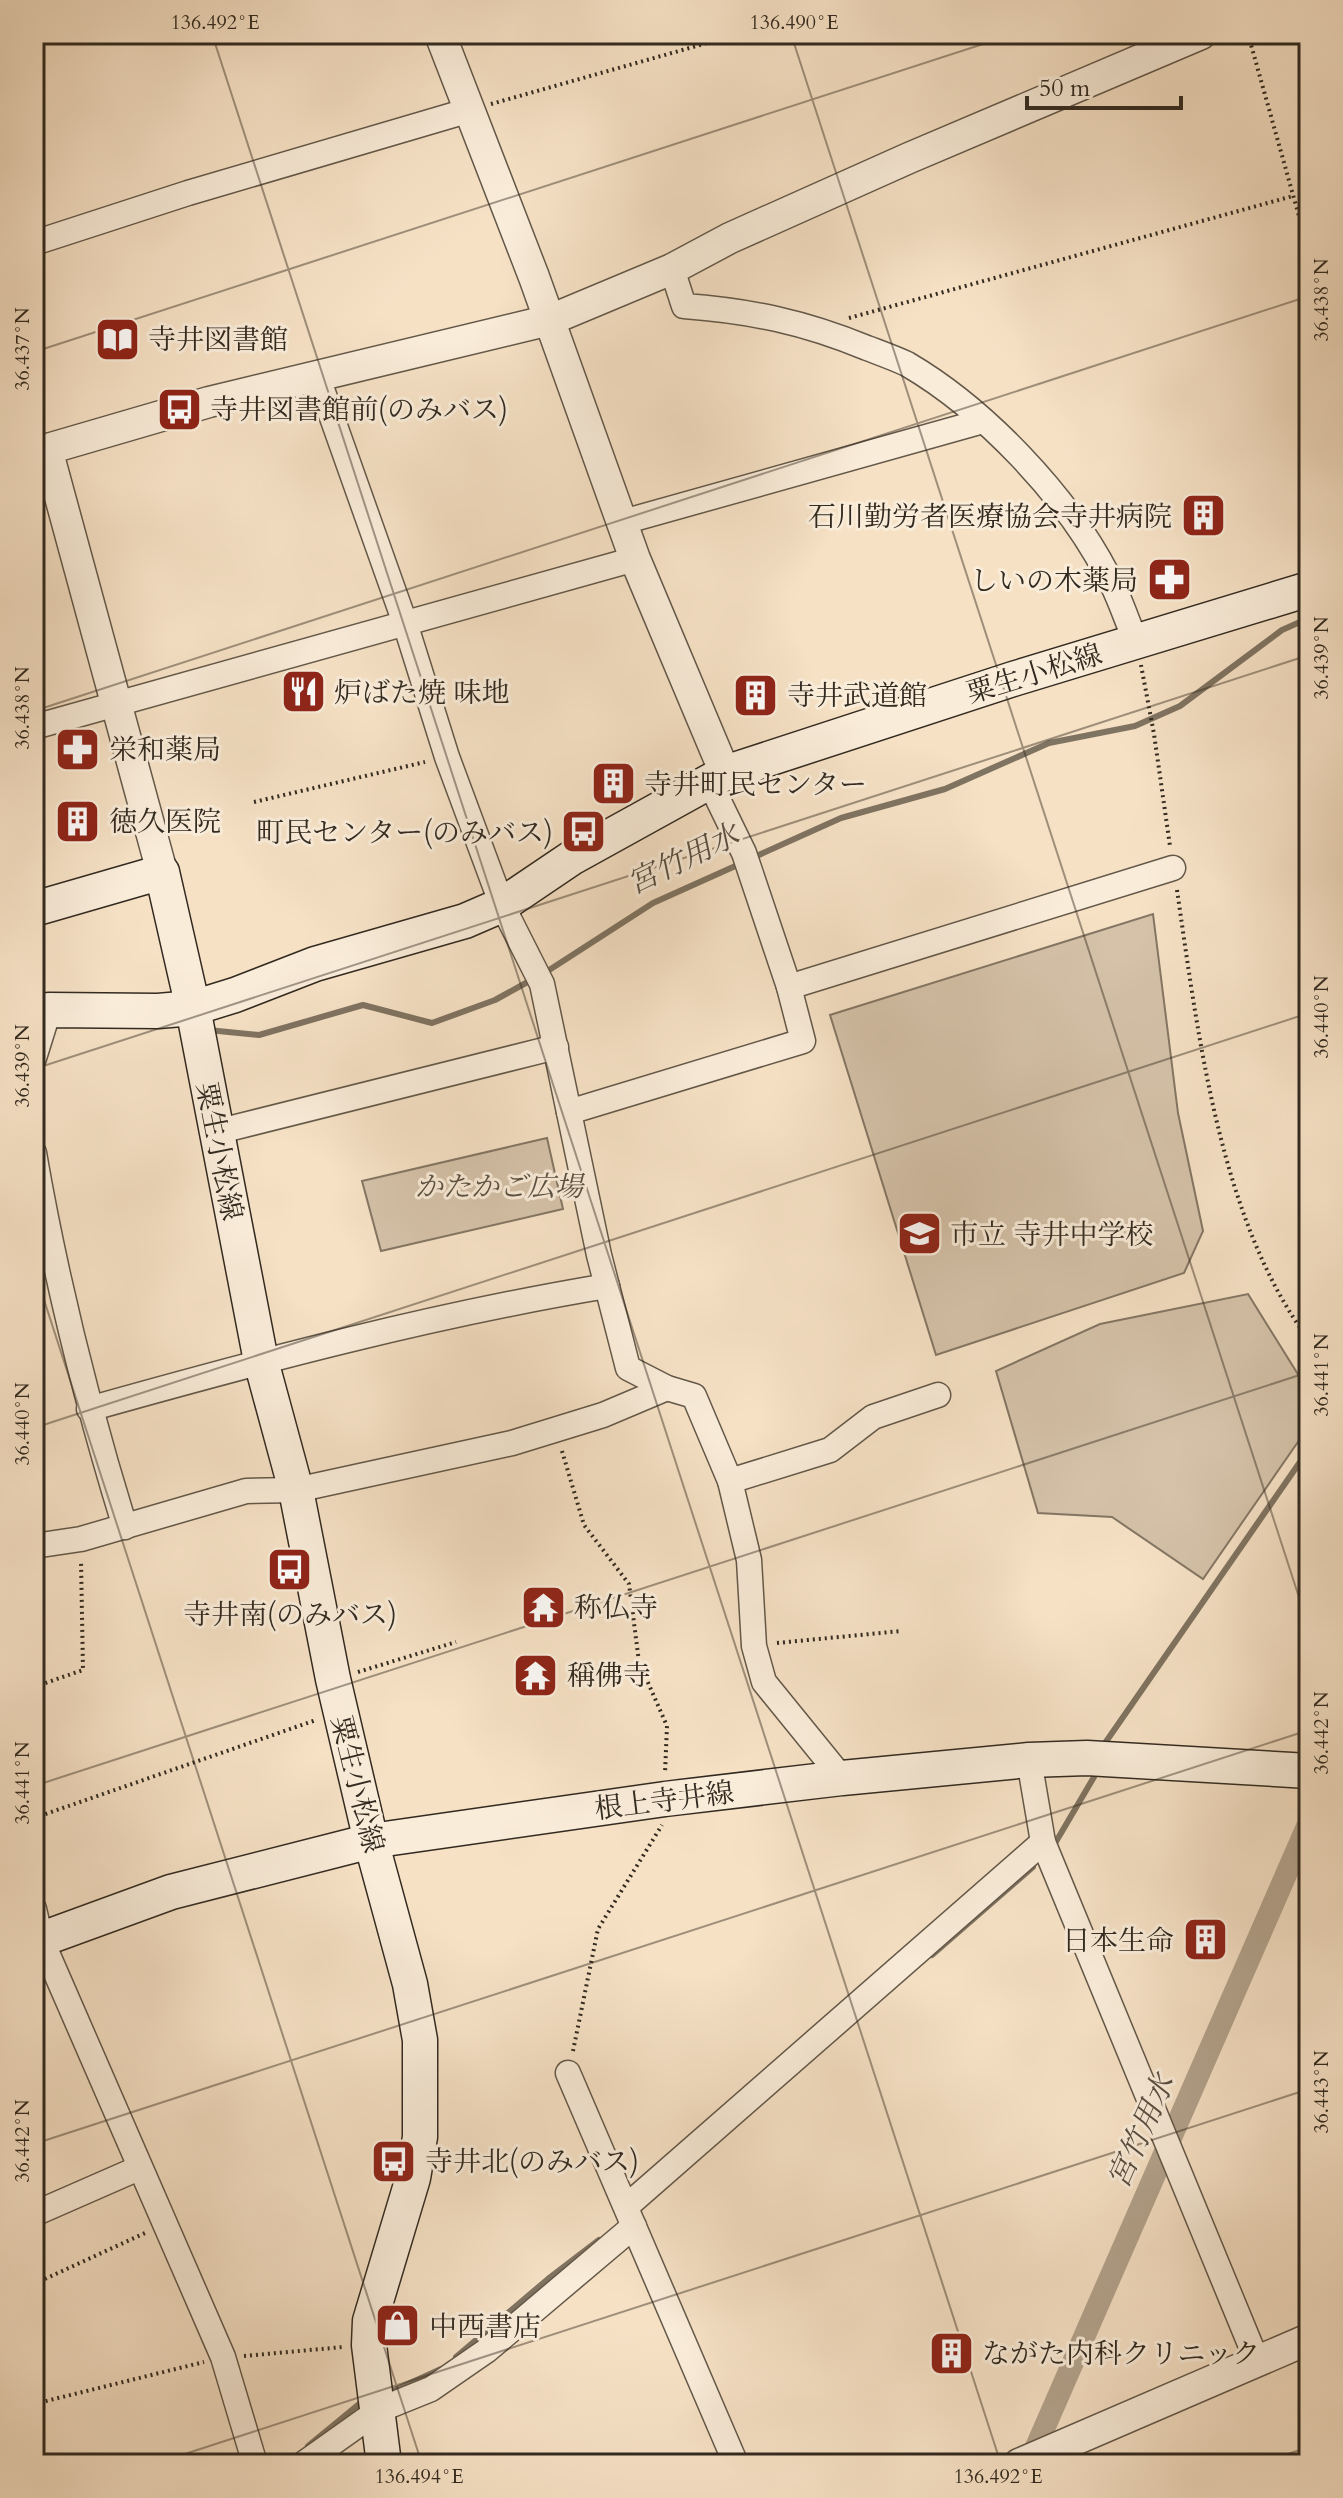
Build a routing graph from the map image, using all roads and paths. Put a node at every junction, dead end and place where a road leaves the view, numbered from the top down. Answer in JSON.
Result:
{"nodes":[{"id":1,"x":440,"y":34,"type":"edge"},
{"id":2,"x":739,"y":34,"type":"edge"},
{"id":3,"x":1201,"y":34,"type":"edge"},
{"id":4,"x":1248,"y":34,"type":"edge"},
{"id":5,"x":470,"y":110,"type":"junction"},
{"id":6,"x":1293,"y":196,"type":"junction"},
{"id":7,"x":34,"y":243,"type":"edge"},
{"id":8,"x":1309,"y":252,"type":"edge"},
{"id":9,"x":672,"y":269,"type":"junction"},
{"id":10,"x":550,"y":320,"type":"junction"},
{"id":11,"x":816,"y":327,"type":"junction"},
{"id":12,"x":318,"y":378,"type":"junction"},
{"id":13,"x":983,"y":421,"type":"junction"},
{"id":14,"x":41,"y":451,"type":"edge"},
{"id":15,"x":623,"y":522,"type":"junction"},
{"id":16,"x":635,"y":559,"type":"junction"},
{"id":17,"x":1309,"y":589,"type":"edge"},
{"id":18,"x":405,"y":623,"type":"junction"},
{"id":19,"x":1136,"y":642,"type":"junction"},
{"id":20,"x":115,"y":703,"type":"junction"},
{"id":21,"x":34,"y":727,"type":"edge"},
{"id":22,"x":447,"y":757,"type":"junction"},
{"id":23,"x":717,"y":777,"type":"junction"},
{"id":24,"x":254,"y":802,"type":"dead end"},
{"id":25,"x":1173,"y":868,"type":"junction"},
{"id":26,"x":162,"y":872,"type":"junction"},
{"id":27,"x":502,"y":905,"type":"junction"},
{"id":28,"x":34,"y":909,"type":"edge"},
{"id":29,"x":789,"y":987,"type":"junction"},
{"id":30,"x":41,"y":1013,"type":"edge"},
{"id":31,"x":195,"y":1022,"type":"junction"},
{"id":32,"x":556,"y":1047,"type":"junction"},
{"id":33,"x":34,"y":1058,"type":"edge"},
{"id":34,"x":569,"y":1112,"type":"junction"},
{"id":35,"x":216,"y":1132,"type":"junction"},
{"id":36,"x":34,"y":1153,"type":"edge"},
{"id":37,"x":607,"y":1286,"type":"junction"},
{"id":38,"x":1309,"y":1340,"type":"edge"},
{"id":39,"x":261,"y":1361,"type":"junction"},
{"id":40,"x":667,"y":1388,"type":"junction"},
{"id":41,"x":938,"y":1395,"type":"dead end"},
{"id":42,"x":89,"y":1409,"type":"junction"},
{"id":43,"x":555,"y":1430,"type":"junction"},
{"id":44,"x":730,"y":1481,"type":"junction"},
{"id":45,"x":296,"y":1490,"type":"junction"},
{"id":46,"x":125,"y":1527,"type":"junction"},
{"id":47,"x":81,"y":1539,"type":"junction"},
{"id":48,"x":34,"y":1546,"type":"edge"},
{"id":49,"x":901,"y":1631,"type":"dead end"},
{"id":50,"x":456,"y":1642,"type":"dead end"},
{"id":51,"x":754,"y":1646,"type":"junction"},
{"id":52,"x":34,"y":1687,"type":"edge"},
{"id":53,"x":337,"y":1695,"type":"junction"},
{"id":54,"x":1029,"y":1760,"type":"junction"},
{"id":55,"x":1309,"y":1771,"type":"edge"},
{"id":56,"x":842,"y":1778,"type":"junction"},
{"id":57,"x":665,"y":1799,"type":"junction"},
{"id":58,"x":34,"y":1818,"type":"edge"},
{"id":59,"x":371,"y":1841,"type":"junction"},
{"id":60,"x":1043,"y":1842,"type":"junction"},
{"id":61,"x":36,"y":1930,"type":"edge"},
{"id":62,"x":568,"y":2073,"type":"joint"},
{"id":63,"x":139,"y":2168,"type":"junction"},
{"id":64,"x":34,"y":2214,"type":"edge"},
{"id":65,"x":631,"y":2216,"type":"junction"},
{"id":66,"x":165,"y":2224,"type":"junction"},
{"id":67,"x":34,"y":2284,"type":"edge"},
{"id":68,"x":1309,"y":2339,"type":"edge"},
{"id":69,"x":369,"y":2345,"type":"junction"},
{"id":70,"x":223,"y":2357,"type":"junction"},
{"id":71,"x":1257,"y":2361,"type":"junction"},
{"id":72,"x":34,"y":2404,"type":"edge"},
{"id":73,"x":379,"y":2410,"type":"junction"},
{"id":74,"x":1041,"y":2458,"type":"edge"},
{"id":75,"x":255,"y":2464,"type":"edge"},
{"id":76,"x":303,"y":2464,"type":"edge"},
{"id":77,"x":384,"y":2464,"type":"edge"},
{"id":78,"x":736,"y":2464,"type":"edge"}],
"edges":[{"from":1,"to":5,"type":"street"},
{"from":2,"to":5,"type":"path"},
{"from":3,"to":9,"type":"street"},
{"from":4,"to":6,"type":"path"},
{"from":5,"to":7,"type":"street"},
{"from":5,"to":10,"type":"street"},
{"from":6,"to":8,"type":"path"},
{"from":6,"to":11,"type":"path"},
{"from":9,"to":10,"type":"street"},
{"from":9,"to":11,"type":"street"},
{"from":10,"to":12,"type":"street"},
{"from":10,"to":15,"type":"street"},
{"from":11,"to":13,"type":"street"},
{"from":12,"to":14,"type":"street"},
{"from":12,"to":18,"type":"street"},
{"from":13,"to":15,"type":"street"},
{"from":13,"to":19,"type":"street"},
{"from":14,"to":20,"type":"street"},
{"from":15,"to":16,"type":"street"},
{"from":16,"to":18,"type":"street"},
{"from":16,"to":23,"type":"street"},
{"from":17,"to":19,"type":"main road","name":"粟生小松線"},
{"from":18,"to":20,"type":"street"},
{"from":18,"to":22,"type":"street"},
{"from":19,"to":23,"type":"main road","name":"粟生小松線"},
{"from":19,"to":25,"type":"path"},
{"from":20,"to":21,"type":"street"},
{"from":20,"to":26,"type":"street"},
{"from":22,"to":24,"type":"path"},
{"from":22,"to":27,"type":"street"},
{"from":23,"to":27,"type":"main road","name":"粟生小松線"},
{"from":23,"to":29,"type":"street"},
{"from":25,"to":29,"type":"street"},
{"from":25,"to":38,"type":"path"},
{"from":26,"to":28,"type":"main road"},
{"from":26,"to":31,"type":"main road"},
{"from":27,"to":31,"type":"main road","name":"粟生小松線"},
{"from":27,"to":32,"type":"street"},
{"from":29,"to":34,"type":"street"},
{"from":30,"to":31,"type":"main road"},
{"from":30,"to":33,"type":"street"},
{"from":31,"to":35,"type":"main road","name":"粟生小松線"},
{"from":32,"to":34,"type":"street"},
{"from":32,"to":35,"type":"street"},
{"from":34,"to":37,"type":"street"},
{"from":35,"to":39,"type":"main road","name":"粟生小松線"},
{"from":36,"to":42,"type":"street"},
{"from":37,"to":39,"type":"street"},
{"from":37,"to":40,"type":"street"},
{"from":39,"to":42,"type":"street"},
{"from":39,"to":45,"type":"main road","name":"粟生小松線"},
{"from":40,"to":43,"type":"street"},
{"from":40,"to":44,"type":"street"},
{"from":41,"to":44,"type":"street"},
{"from":42,"to":46,"type":"street"},
{"from":43,"to":45,"type":"street"},
{"from":43,"to":57,"type":"path"},
{"from":44,"to":51,"type":"street"},
{"from":45,"to":46,"type":"street"},
{"from":45,"to":53,"type":"main road","name":"粟生小松線"},
{"from":46,"to":47,"type":"street"},
{"from":47,"to":48,"type":"street"},
{"from":47,"to":52,"type":"path"},
{"from":49,"to":51,"type":"path"},
{"from":50,"to":53,"type":"path"},
{"from":51,"to":56,"type":"street"},
{"from":53,"to":58,"type":"path"},
{"from":53,"to":59,"type":"main road","name":"粟生小松線"},
{"from":54,"to":55,"type":"main road","name":"根上寺井線"},
{"from":54,"to":56,"type":"main road","name":"根上寺井線"},
{"from":54,"to":60,"type":"street"},
{"from":56,"to":57,"type":"main road","name":"根上寺井線"},
{"from":57,"to":59,"type":"main road","name":"根上寺井線"},
{"from":57,"to":62,"type":"path"},
{"from":59,"to":61,"type":"main road","name":"根上寺井線"},
{"from":59,"to":69,"type":"main road","name":"粟生小松線"},
{"from":60,"to":65,"type":"street"},
{"from":60,"to":71,"type":"street"},
{"from":61,"to":63,"type":"street"},
{"from":62,"to":65,"type":"street"},
{"from":63,"to":64,"type":"street"},
{"from":63,"to":66,"type":"street"},
{"from":65,"to":73,"type":"street"},
{"from":65,"to":78,"type":"street"},
{"from":66,"to":67,"type":"path"},
{"from":66,"to":70,"type":"street"},
{"from":68,"to":71,"type":"street"},
{"from":69,"to":70,"type":"path"},
{"from":69,"to":73,"type":"main road","name":"粟生小松線"},
{"from":70,"to":72,"type":"path"},
{"from":70,"to":75,"type":"street"},
{"from":71,"to":74,"type":"street"},
{"from":73,"to":76,"type":"street"},
{"from":73,"to":77,"type":"main road","name":"粟生小松線"}]}
